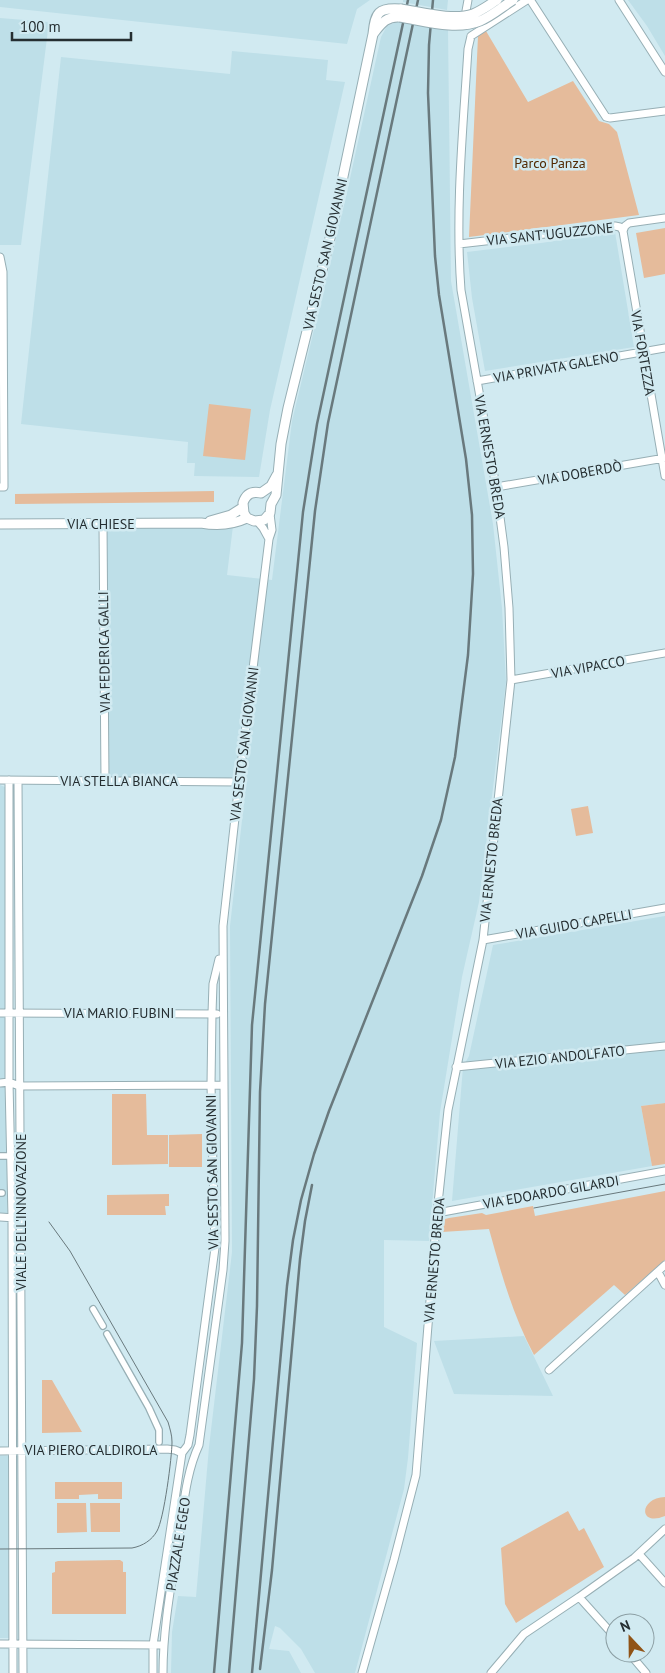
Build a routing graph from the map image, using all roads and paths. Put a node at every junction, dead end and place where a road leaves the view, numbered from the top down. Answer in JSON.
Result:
{"nodes":[{"id":1,"x":468,"y":0,"type":"edge"},
{"id":2,"x":497,"y":0,"type":"edge"},
{"id":3,"x":513,"y":0,"type":"edge"},
{"id":4,"x":530,"y":0,"type":"edge"},
{"id":5,"x":620,"y":0,"type":"edge"},
{"id":6,"x":466,"y":11,"type":"dead end"},
{"id":7,"x":400,"y":13,"type":"junction"},
{"id":8,"x":665,"y":72,"type":"edge"},
{"id":9,"x":665,"y":111,"type":"edge"},
{"id":10,"x":665,"y":218,"type":"edge"},
{"id":11,"x":623,"y":230,"type":"junction"},
{"id":12,"x":459,"y":244,"type":"junction"},
{"id":13,"x":0,"y":257,"type":"edge"},
{"id":14,"x":665,"y":348,"type":"edge"},
{"id":15,"x":643,"y":352,"type":"junction"},
{"id":16,"x":477,"y":381,"type":"junction"},
{"id":17,"x":664,"y":458,"type":"edge"},
{"id":18,"x":278,"y":475,"type":"junction"},
{"id":19,"x":665,"y":476,"type":"edge"},
{"id":20,"x":2,"y":487,"type":"edge"},
{"id":21,"x":496,"y":487,"type":"junction"},
{"id":22,"x":262,"y":493,"type":"junction"},
{"id":23,"x":271,"y":504,"type":"junction"},
{"id":24,"x":242,"y":508,"type":"junction"},
{"id":25,"x":270,"y":514,"type":"junction"},
{"id":26,"x":247,"y":518,"type":"junction"},
{"id":27,"x":257,"y":521,"type":"junction"},
{"id":28,"x":0,"y":524,"type":"edge"},
{"id":29,"x":103,"y":524,"type":"junction"},
{"id":30,"x":201,"y":524,"type":"junction"},
{"id":31,"x":269,"y":539,"type":"junction"},
{"id":32,"x":665,"y":653,"type":"edge"},
{"id":33,"x":511,"y":680,"type":"junction"},
{"id":34,"x":0,"y":780,"type":"edge"},
{"id":35,"x":9,"y":780,"type":"junction"},
{"id":36,"x":18,"y":780,"type":"junction"},
{"id":37,"x":106,"y":781,"type":"junction"},
{"id":38,"x":239,"y":782,"type":"junction"},
{"id":39,"x":665,"y":908,"type":"edge"},
{"id":40,"x":483,"y":940,"type":"junction"},
{"id":41,"x":222,"y":948,"type":"junction"},
{"id":42,"x":0,"y":1013,"type":"edge"},
{"id":43,"x":9,"y":1013,"type":"junction"},
{"id":44,"x":18,"y":1013,"type":"junction"},
{"id":45,"x":212,"y":1013,"type":"junction"},
{"id":46,"x":222,"y":1024,"type":"junction"},
{"id":47,"x":665,"y":1046,"type":"edge"},
{"id":48,"x":456,"y":1067,"type":"junction"},
{"id":49,"x":0,"y":1082,"type":"edge"},
{"id":50,"x":9,"y":1082,"type":"junction"},
{"id":51,"x":212,"y":1085,"type":"junction"},
{"id":52,"x":223,"y":1085,"type":"junction"},
{"id":53,"x":20,"y":1086,"type":"junction"},
{"id":54,"x":0,"y":1156,"type":"edge"},
{"id":55,"x":11,"y":1156,"type":"junction"},
{"id":56,"x":665,"y":1171,"type":"edge"},
{"id":57,"x":437,"y":1213,"type":"junction"},
{"id":58,"x":0,"y":1218,"type":"edge"},
{"id":59,"x":12,"y":1218,"type":"junction"},
{"id":60,"x":21,"y":1218,"type":"junction"},
{"id":61,"x":665,"y":1266,"type":"edge"},
{"id":62,"x":658,"y":1272,"type":"junction"},
{"id":63,"x":665,"y":1285,"type":"edge"},
{"id":64,"x":93,"y":1309,"type":"dead end"},
{"id":65,"x":103,"y":1326,"type":"dead end"},
{"id":66,"x":107,"y":1334,"type":"dead end"},
{"id":67,"x":549,"y":1370,"type":"dead end"},
{"id":68,"x":159,"y":1442,"type":"dead end"},
{"id":69,"x":199,"y":1445,"type":"joint"},
{"id":70,"x":12,"y":1450,"type":"junction"},
{"id":71,"x":22,"y":1450,"type":"junction"},
{"id":72,"x":0,"y":1451,"type":"edge"},
{"id":73,"x":182,"y":1453,"type":"junction"},
{"id":74,"x":665,"y":1529,"type":"edge"},
{"id":75,"x":639,"y":1554,"type":"junction"},
{"id":76,"x":665,"y":1583,"type":"edge"},
{"id":77,"x":579,"y":1597,"type":"junction"},
{"id":78,"x":605,"y":1626,"type":"edge"},
{"id":79,"x":0,"y":1644,"type":"edge"},
{"id":80,"x":13,"y":1644,"type":"junction"},
{"id":81,"x":23,"y":1644,"type":"junction"},
{"id":82,"x":163,"y":1644,"type":"junction"},
{"id":83,"x":153,"y":1645,"type":"junction"},
{"id":84,"x":364,"y":1663,"type":"junction"},
{"id":85,"x":638,"y":1663,"type":"edge"},
{"id":86,"x":13,"y":1673,"type":"edge"},
{"id":87,"x":23,"y":1673,"type":"edge"},
{"id":88,"x":153,"y":1673,"type":"edge"},
{"id":89,"x":163,"y":1673,"type":"edge"},
{"id":90,"x":362,"y":1673,"type":"edge"},
{"id":91,"x":367,"y":1673,"type":"edge"},
{"id":92,"x":491,"y":1673,"type":"edge"},
{"id":93,"x":646,"y":1673,"type":"edge"}],
"edges":[{"from":1,"to":6,"type":"street"},
{"from":2,"to":7,"type":"street","bridge":true},
{"from":3,"to":7,"type":"street","bridge":true},
{"from":4,"to":9,"type":"street"},
{"from":4,"to":12,"type":"street","name":"VIA ERNESTO BREDA"},
{"from":5,"to":8,"type":"street"},
{"from":7,"to":18,"type":"street","name":"VIA SESTO SAN GIOVANNI"},
{"from":10,"to":11,"type":"street","name":"VIA SANT'UGUZZONE"},
{"from":11,"to":12,"type":"street","name":"VIA SANT'UGUZZONE"},
{"from":11,"to":15,"type":"street","name":"VIA FORTEZZA"},
{"from":12,"to":16,"type":"street","name":"VIA ERNESTO BREDA"},
{"from":13,"to":20,"type":"street"},
{"from":14,"to":15,"type":"street","name":"VIA PRIVATA GALENO"},
{"from":15,"to":16,"type":"street","name":"VIA PRIVATA GALENO"},
{"from":15,"to":17,"type":"street","name":"VIA FORTEZZA"},
{"from":16,"to":21,"type":"street","name":"VIA ERNESTO BREDA"},
{"from":17,"to":19,"type":"street","name":"VIA FORTEZZA"},
{"from":17,"to":21,"type":"street","name":"VIA DOBERDÒ"},
{"from":18,"to":22,"type":"street"},
{"from":18,"to":23,"type":"street","name":"VIA SESTO SAN GIOVANNI"},
{"from":21,"to":33,"type":"street","name":"VIA ERNESTO BREDA"},
{"from":22,"to":23,"type":"street"},
{"from":22,"to":24,"type":"street","name":"VIA CHIESE"},
{"from":23,"to":25,"type":"street","name":"VIA SESTO SAN GIOVANNI"},
{"from":24,"to":26,"type":"street"},
{"from":24,"to":30,"type":"street","name":"VIA CHIESE"},
{"from":25,"to":27,"type":"street"},
{"from":25,"to":31,"type":"street","name":"VIA SESTO SAN GIOVANNI"},
{"from":26,"to":27,"type":"street"},
{"from":26,"to":30,"type":"street","name":"VIA CHIESE"},
{"from":27,"to":31,"type":"street"},
{"from":28,"to":29,"type":"street","name":"VIA CHIESE"},
{"from":29,"to":30,"type":"street","name":"VIA CHIESE"},
{"from":29,"to":37,"type":"street","name":"VIA FEDERICA GALLI"},
{"from":31,"to":38,"type":"street","name":"VIA SESTO SAN GIOVANNI"},
{"from":32,"to":33,"type":"street","name":"VIA VIPACCO"},
{"from":33,"to":40,"type":"street","name":"VIA ERNESTO BREDA"},
{"from":34,"to":35,"type":"street","name":"VIA STELLA BIANCA"},
{"from":35,"to":36,"type":"street","name":"VIA STELLA BIANCA"},
{"from":35,"to":43,"type":"street","name":"VIALE DELL'INNOVAZIONE"},
{"from":36,"to":37,"type":"street","name":"VIA STELLA BIANCA"},
{"from":36,"to":44,"type":"street","name":"VIALE DELL'INNOVAZIONE"},
{"from":37,"to":38,"type":"street","name":"VIA STELLA BIANCA"},
{"from":38,"to":41,"type":"street","name":"VIA SESTO SAN GIOVANNI"},
{"from":39,"to":40,"type":"street","name":"VIA GUIDO CAPELLI"},
{"from":40,"to":48,"type":"street","name":"VIA ERNESTO BREDA"},
{"from":41,"to":45,"type":"street","name":"VIA SESTO SAN GIOVANNI"},
{"from":41,"to":46,"type":"street","name":"VIA SESTO SAN GIOVANNI"},
{"from":42,"to":43,"type":"street","name":"VIA MARIO FUBINI"},
{"from":43,"to":44,"type":"street","name":"VIA MARIO FUBINI"},
{"from":43,"to":50,"type":"street","name":"VIALE DELL'INNOVAZIONE"},
{"from":44,"to":45,"type":"street","name":"VIA MARIO FUBINI"},
{"from":44,"to":53,"type":"street","name":"VIALE DELL'INNOVAZIONE"},
{"from":45,"to":46,"type":"street"},
{"from":45,"to":51,"type":"street","name":"VIA SESTO SAN GIOVANNI"},
{"from":46,"to":52,"type":"street","name":"VIA SESTO SAN GIOVANNI"},
{"from":47,"to":48,"type":"street","name":"VIA EZIO ANDOLFATO"},
{"from":48,"to":57,"type":"street","name":"VIA ERNESTO BREDA"},
{"from":49,"to":50,"type":"street"},
{"from":50,"to":53,"type":"street"},
{"from":50,"to":55,"type":"street","name":"VIALE DELL'INNOVAZIONE"},
{"from":51,"to":52,"type":"street"},
{"from":51,"to":53,"type":"street"},
{"from":51,"to":73,"type":"street","name":"VIA SESTO SAN GIOVANNI"},
{"from":52,"to":69,"type":"street","name":"VIA SESTO SAN GIOVANNI"},
{"from":53,"to":60,"type":"street","name":"VIALE DELL'INNOVAZIONE"},
{"from":54,"to":55,"type":"street","name":"VIALE DELL'INNOVAZIONE"},
{"from":55,"to":59,"type":"street","name":"VIALE DELL'INNOVAZIONE"},
{"from":56,"to":57,"type":"street","name":"VIA EDOARDO GILARDI"},
{"from":57,"to":84,"type":"street","name":"VIA ERNESTO BREDA"},
{"from":58,"to":59,"type":"street"},
{"from":59,"to":60,"type":"street"},
{"from":59,"to":70,"type":"street","name":"VIALE DELL'INNOVAZIONE"},
{"from":60,"to":71,"type":"street","name":"VIALE DELL'INNOVAZIONE"},
{"from":61,"to":62,"type":"street"},
{"from":62,"to":63,"type":"street"},
{"from":62,"to":67,"type":"street"},
{"from":64,"to":65,"type":"street"},
{"from":66,"to":68,"type":"street"},
{"from":69,"to":82,"type":"street","name":"PIAZZALE EGEO"},
{"from":70,"to":71,"type":"street","name":"VIA PIERO CALDIROLA"},
{"from":70,"to":72,"type":"street","name":"VIA PIERO CALDIROLA"},
{"from":70,"to":80,"type":"street","name":"VIALE DELL'INNOVAZIONE"},
{"from":71,"to":73,"type":"street","name":"VIA PIERO CALDIROLA"},
{"from":71,"to":81,"type":"street","name":"VIALE DELL'INNOVAZIONE"},
{"from":73,"to":83,"type":"street","name":"PIAZZALE EGEO"},
{"from":74,"to":75,"type":"street"},
{"from":75,"to":76,"type":"street"},
{"from":75,"to":77,"type":"street"},
{"from":77,"to":78,"type":"street"},
{"from":77,"to":92,"type":"street"},
{"from":79,"to":80,"type":"street"},
{"from":80,"to":81,"type":"street"},
{"from":80,"to":86,"type":"street","name":"VIALE DELL'INNOVAZIONE"},
{"from":81,"to":83,"type":"street"},
{"from":81,"to":87,"type":"street","name":"VIALE DELL'INNOVAZIONE"},
{"from":82,"to":83,"type":"street"},
{"from":82,"to":89,"type":"street","name":"PIAZZALE EGEO"},
{"from":83,"to":88,"type":"street","name":"PIAZZALE EGEO"},
{"from":84,"to":90,"type":"street","name":"VIA ERNESTO BREDA"},
{"from":84,"to":91,"type":"street"},
{"from":85,"to":93,"type":"street"}]}
